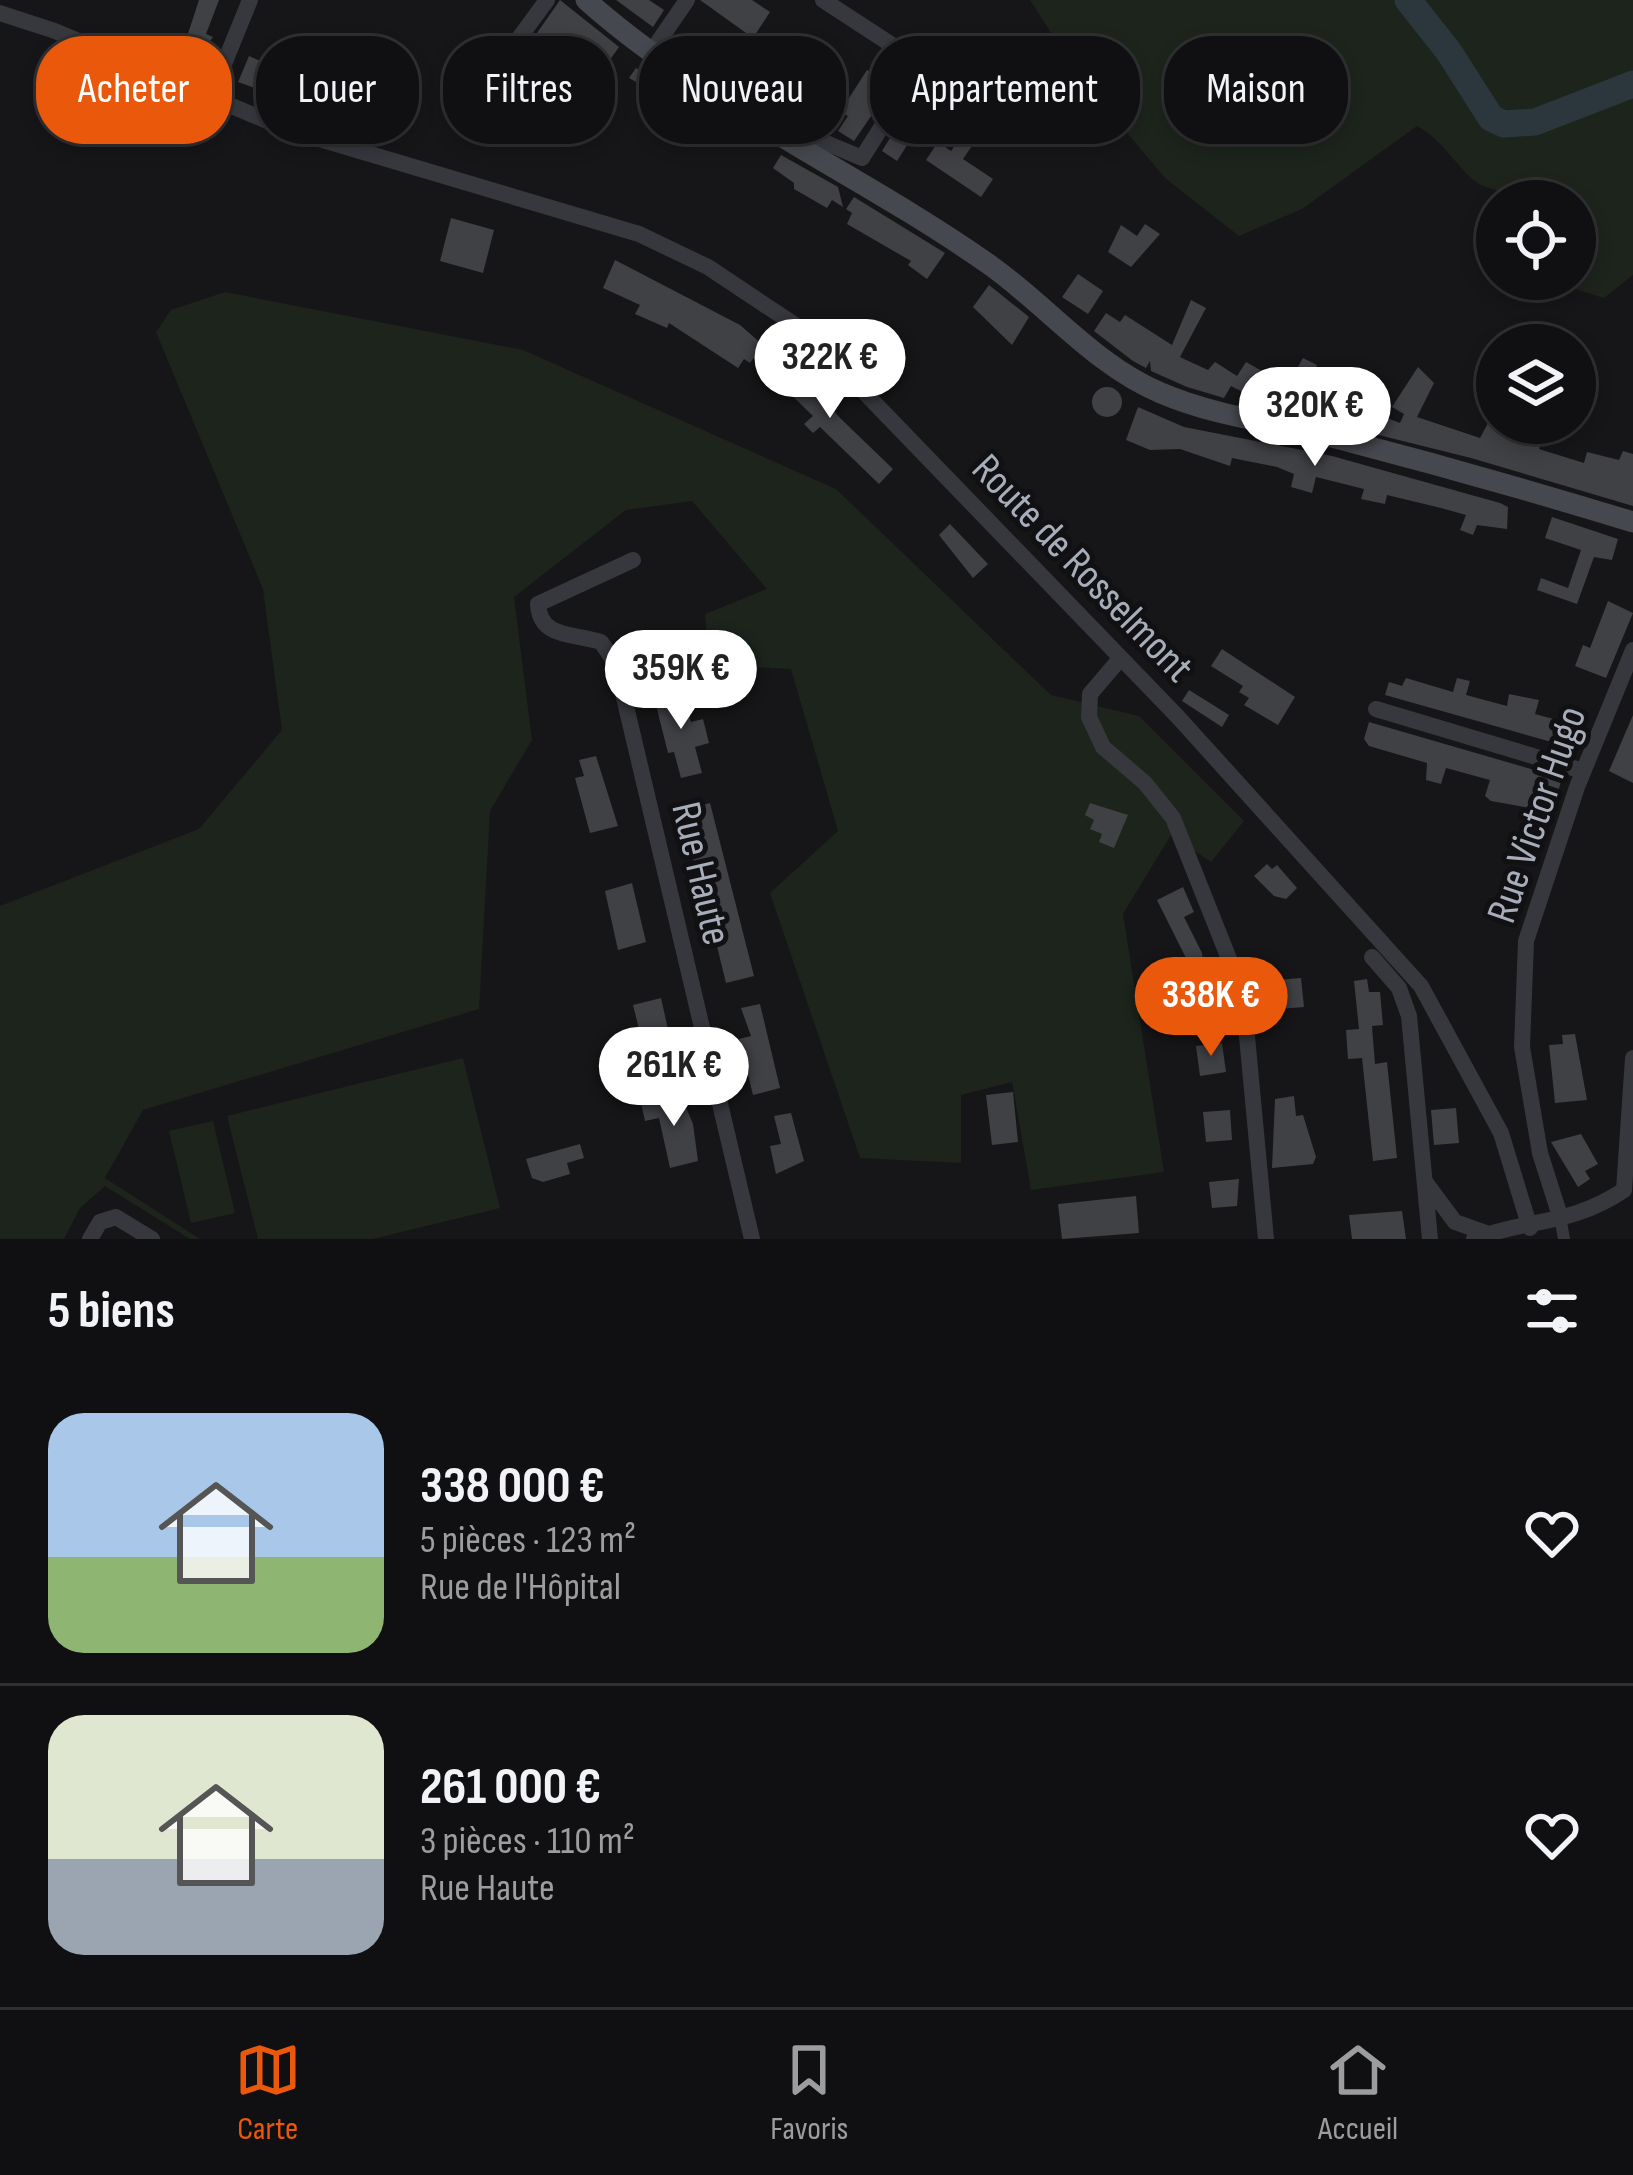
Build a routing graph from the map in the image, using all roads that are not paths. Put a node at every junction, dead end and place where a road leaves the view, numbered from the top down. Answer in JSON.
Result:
{"nodes":[{"id":1,"x":250,"y":0,"type":"edge"},
{"id":2,"x":548,"y":0,"type":"edge"},
{"id":3,"x":586,"y":0,"type":"edge"},
{"id":4,"x":687,"y":0,"type":"edge"},
{"id":5,"x":823,"y":0,"type":"edge"},
{"id":6,"x":0,"y":13,"type":"edge"},
{"id":7,"x":58,"y":36,"type":"edge"},
{"id":8,"x":521,"y":36,"type":"edge"},
{"id":9,"x":662,"y":36,"type":"edge"},
{"id":10,"x":639,"y":41,"type":"edge"},
{"id":11,"x":232,"y":44,"type":"edge"},
{"id":12,"x":232,"y":105,"type":"edge"},
{"id":13,"x":798,"y":144,"type":"edge"},
{"id":14,"x":815,"y":155,"type":"junction"},
{"id":15,"x":1633,"y":523,"type":"edge"},
{"id":16,"x":633,"y":560,"type":"dead end"},
{"id":17,"x":1633,"y":650,"type":"edge"},
{"id":18,"x":1119,"y":660,"type":"junction"},
{"id":19,"x":1376,"y":709,"type":"dead end"},
{"id":20,"x":1583,"y":771,"type":"junction"},
{"id":21,"x":1372,"y":957,"type":"dead end"},
{"id":22,"x":1633,"y":1058,"type":"edge"},
{"id":23,"x":1425,"y":1182,"type":"junction"},
{"id":24,"x":1560,"y":1216,"type":"junction"},
{"id":25,"x":1530,"y":1228,"type":"junction"},
{"id":26,"x":95,"y":1231,"type":"edge"},
{"id":27,"x":1494,"y":1236,"type":"edge"},
{"id":28,"x":152,"y":1239,"type":"edge"},
{"id":29,"x":752,"y":1239,"type":"edge"},
{"id":30,"x":1266,"y":1239,"type":"edge"},
{"id":31,"x":1430,"y":1239,"type":"edge"},
{"id":32,"x":1564,"y":1239,"type":"edge"}],
"edges":[{"from":1,"to":11,"type":"street"},
{"from":2,"to":8,"type":"street"},
{"from":3,"to":10,"type":"main road"},
{"from":4,"to":9,"type":"street"},
{"from":5,"to":14,"type":"street"},
{"from":6,"to":7,"type":"street","name":"Route de Rosselmont"},
{"from":12,"to":18,"type":"street","name":"Route de Rosselmont"},
{"from":13,"to":14,"type":"main road"},
{"from":14,"to":15,"type":"main road"},
{"from":16,"to":29,"type":"street","name":"Rue Haute"},
{"from":17,"to":20,"type":"street","name":"Rue Victor Hugo"},
{"from":18,"to":25,"type":"street","name":"Route de Rosselmont"},
{"from":18,"to":30,"type":"street"},
{"from":19,"to":20,"type":"street"},
{"from":20,"to":24,"type":"street","name":"Rue Victor Hugo"},
{"from":21,"to":23,"type":"street"},
{"from":22,"to":24,"type":"street"},
{"from":23,"to":27,"type":"street"},
{"from":23,"to":31,"type":"street"},
{"from":24,"to":25,"type":"street"},
{"from":24,"to":32,"type":"street"},
{"from":25,"to":27,"type":"street"},
{"from":26,"to":28,"type":"street"}]}
